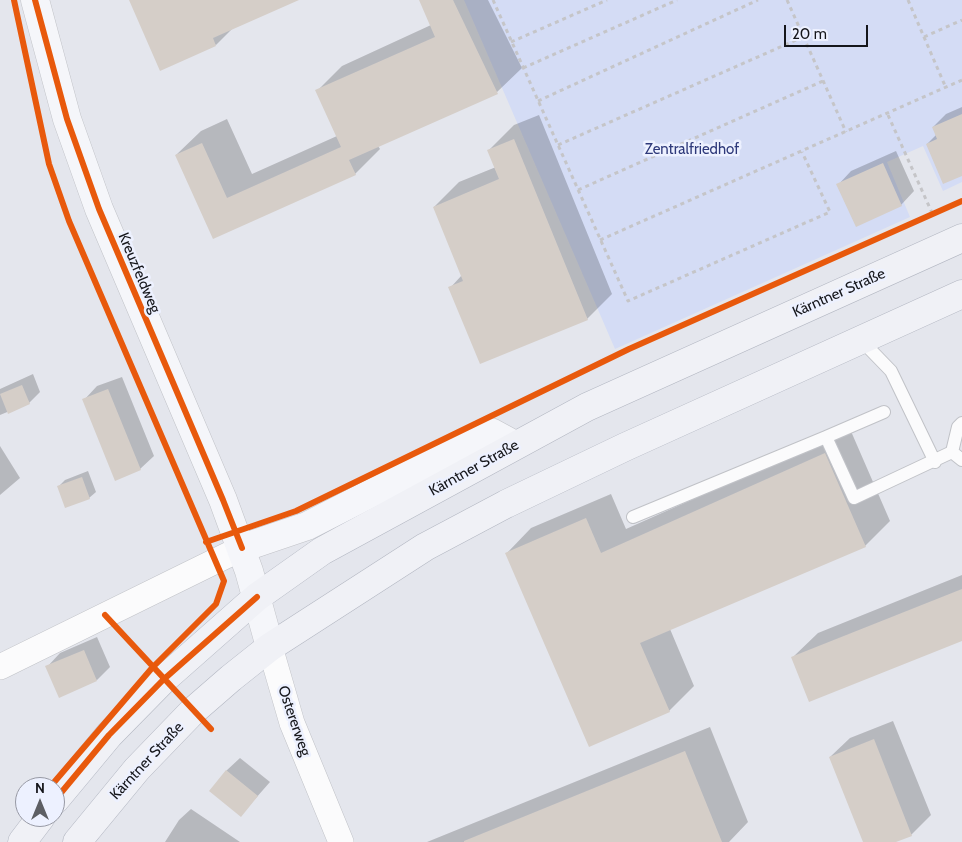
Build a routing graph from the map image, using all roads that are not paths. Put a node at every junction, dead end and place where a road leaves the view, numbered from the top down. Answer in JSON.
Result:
{"nodes":[{"id":1,"x":35,"y":0,"type":"edge"},
{"id":2,"x":962,"y":238,"type":"edge"},
{"id":3,"x":962,"y":294,"type":"edge"},
{"id":4,"x":861,"y":340,"type":"junction"},
{"id":5,"x":884,"y":412,"type":"dead end"},
{"id":6,"x":962,"y":423,"type":"edge"},
{"id":7,"x":826,"y":438,"type":"junction"},
{"id":8,"x":515,"y":445,"type":"junction"},
{"id":9,"x":957,"y":456,"type":"edge"},
{"id":10,"x":935,"y":462,"type":"junction"},
{"id":11,"x":633,"y":517,"type":"dead end"},
{"id":12,"x":242,"y":548,"type":"junction"},
{"id":13,"x":257,"y":597,"type":"junction"},
{"id":14,"x":270,"y":647,"type":"junction"},
{"id":15,"x":0,"y":667,"type":"edge"},
{"id":16,"x":65,"y":788,"type":"edge"},
{"id":17,"x":33,"y":827,"type":"edge"},
{"id":18,"x":22,"y":842,"type":"edge"},
{"id":19,"x":77,"y":842,"type":"edge"},
{"id":20,"x":341,"y":842,"type":"edge"}],
"edges":[{"from":1,"to":12,"type":"main road","name":"Kreuzfeldweg"},
{"from":2,"to":8,"type":"main road","name":"Kärntner Straße"},
{"from":3,"to":4,"type":"main road","name":"Kärntner Straße"},
{"from":4,"to":10,"type":"lane"},
{"from":4,"to":14,"type":"main road","name":"Kärntner Straße"},
{"from":5,"to":7,"type":"lane"},
{"from":6,"to":9,"type":"lane"},
{"from":7,"to":10,"type":"lane"},
{"from":7,"to":11,"type":"lane"},
{"from":8,"to":12,"type":"main road"},
{"from":8,"to":13,"type":"main road","name":"Kärntner Straße"},
{"from":9,"to":10,"type":"lane"},
{"from":12,"to":13,"type":"main road","name":"Kreuzfeldweg"},
{"from":12,"to":15,"type":"street"},
{"from":13,"to":14,"type":"main road","name":"Ostererweg"},
{"from":13,"to":16,"type":"main road","name":"Kärntner Straße"},
{"from":14,"to":19,"type":"main road","name":"Kärntner Straße"},
{"from":14,"to":20,"type":"street","name":"Ostererweg"},
{"from":17,"to":18,"type":"main road"}]}
